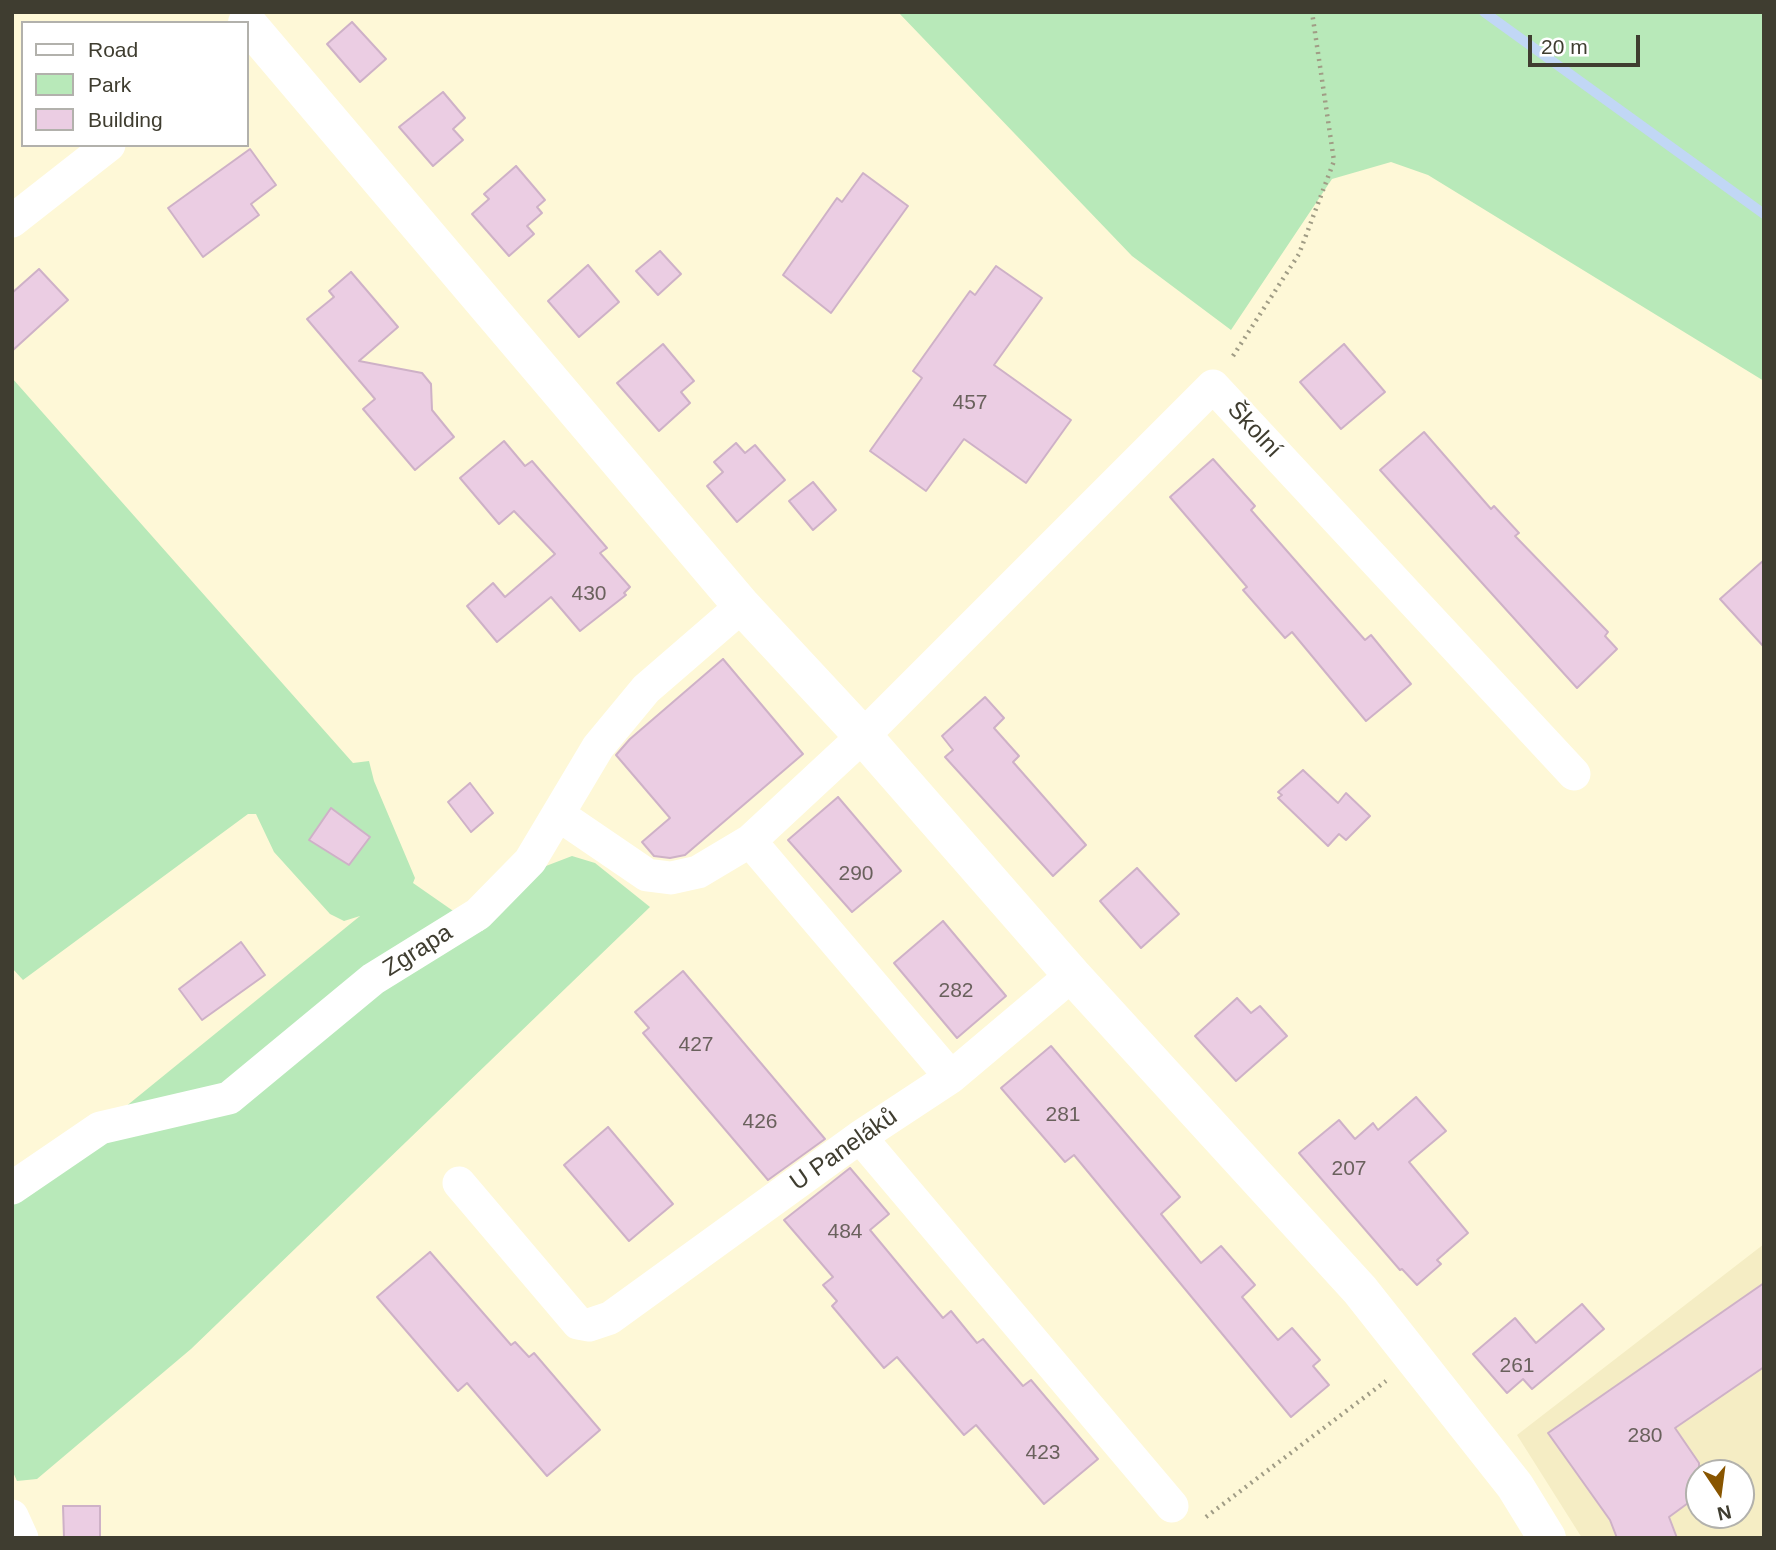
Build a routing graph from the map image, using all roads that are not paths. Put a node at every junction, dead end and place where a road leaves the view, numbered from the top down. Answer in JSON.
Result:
{"nodes":[{"id":1,"x":248,"y":30,"type":"edge"},
{"id":2,"x":106,"y":147,"type":"edge"},
{"id":3,"x":12,"y":220,"type":"edge"},
{"id":4,"x":742,"y":606,"type":"junction"},
{"id":5,"x":863,"y":736,"type":"junction"},
{"id":6,"x":1574,"y":775,"type":"dead end"},
{"id":7,"x":559,"y":815,"type":"junction"},
{"id":8,"x":750,"y":841,"type":"junction"},
{"id":9,"x":1072,"y":975,"type":"junction"},
{"id":10,"x":951,"y":1077,"type":"junction"},
{"id":11,"x":860,"y":1137,"type":"junction"},
{"id":12,"x":459,"y":1183,"type":"dead end"},
{"id":13,"x":12,"y":1188,"type":"edge"},
{"id":14,"x":1172,"y":1506,"type":"road end"},
{"id":15,"x":12,"y":1516,"type":"edge"},
{"id":16,"x":22,"y":1538,"type":"edge"},
{"id":17,"x":1547,"y":1538,"type":"edge"}],
"edges":[{"from":1,"to":4,"type":"street"},
{"from":2,"to":3,"type":"street"},
{"from":4,"to":5,"type":"street"},
{"from":4,"to":7,"type":"street","name":"Zgrapa"},
{"from":5,"to":6,"type":"street","name":"Školní"},
{"from":5,"to":8,"type":"street","name":"Školní"},
{"from":5,"to":9,"type":"street"},
{"from":7,"to":8,"type":"street","name":"Školní"},
{"from":7,"to":13,"type":"street","name":"Zgrapa"},
{"from":8,"to":10,"type":"street"},
{"from":9,"to":10,"type":"street","name":"U Paneláků"},
{"from":9,"to":17,"type":"street"},
{"from":10,"to":11,"type":"street","name":"U Paneláků"},
{"from":11,"to":12,"type":"street","name":"U Paneláků"},
{"from":11,"to":14,"type":"street"},
{"from":15,"to":16,"type":"street"}]}
